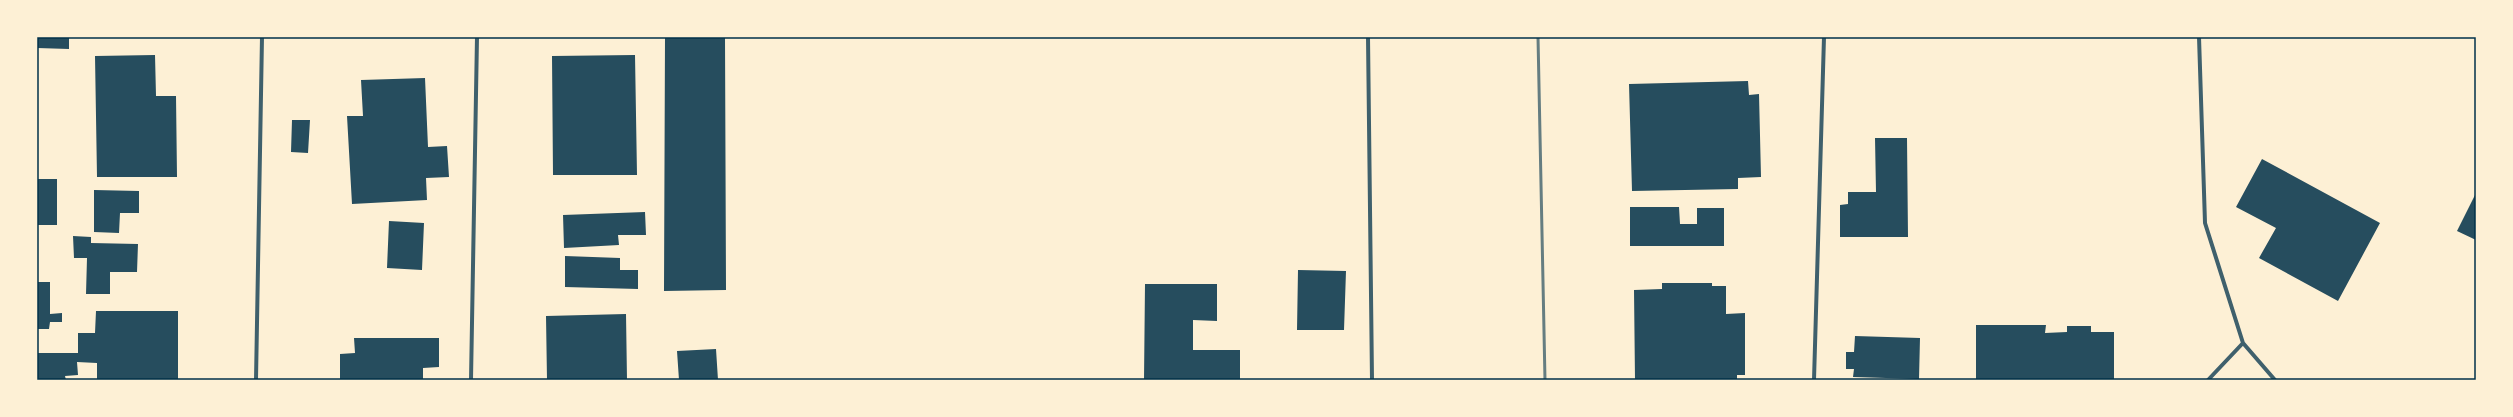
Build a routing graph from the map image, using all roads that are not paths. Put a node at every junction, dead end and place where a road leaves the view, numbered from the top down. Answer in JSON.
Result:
{"nodes":[{"id":1,"x":262,"y":37,"type":"edge"},
{"id":2,"x":477,"y":37,"type":"edge"},
{"id":3,"x":1368,"y":37,"type":"edge"},
{"id":4,"x":1824,"y":37,"type":"edge"},
{"id":5,"x":2199,"y":37,"type":"edge"},
{"id":6,"x":2243,"y":343,"type":"junction"},
{"id":7,"x":256,"y":380,"type":"edge"},
{"id":8,"x":471,"y":380,"type":"edge"},
{"id":9,"x":1372,"y":380,"type":"edge"},
{"id":10,"x":1814,"y":380,"type":"edge"},
{"id":11,"x":2208,"y":380,"type":"edge"},
{"id":12,"x":2275,"y":380,"type":"edge"}],
"edges":[{"from":1,"to":7,"type":"street"},
{"from":2,"to":8,"type":"street"},
{"from":3,"to":9,"type":"street"},
{"from":4,"to":10,"type":"street"},
{"from":5,"to":6,"type":"street"},
{"from":6,"to":11,"type":"street"},
{"from":6,"to":12,"type":"street"}]}
